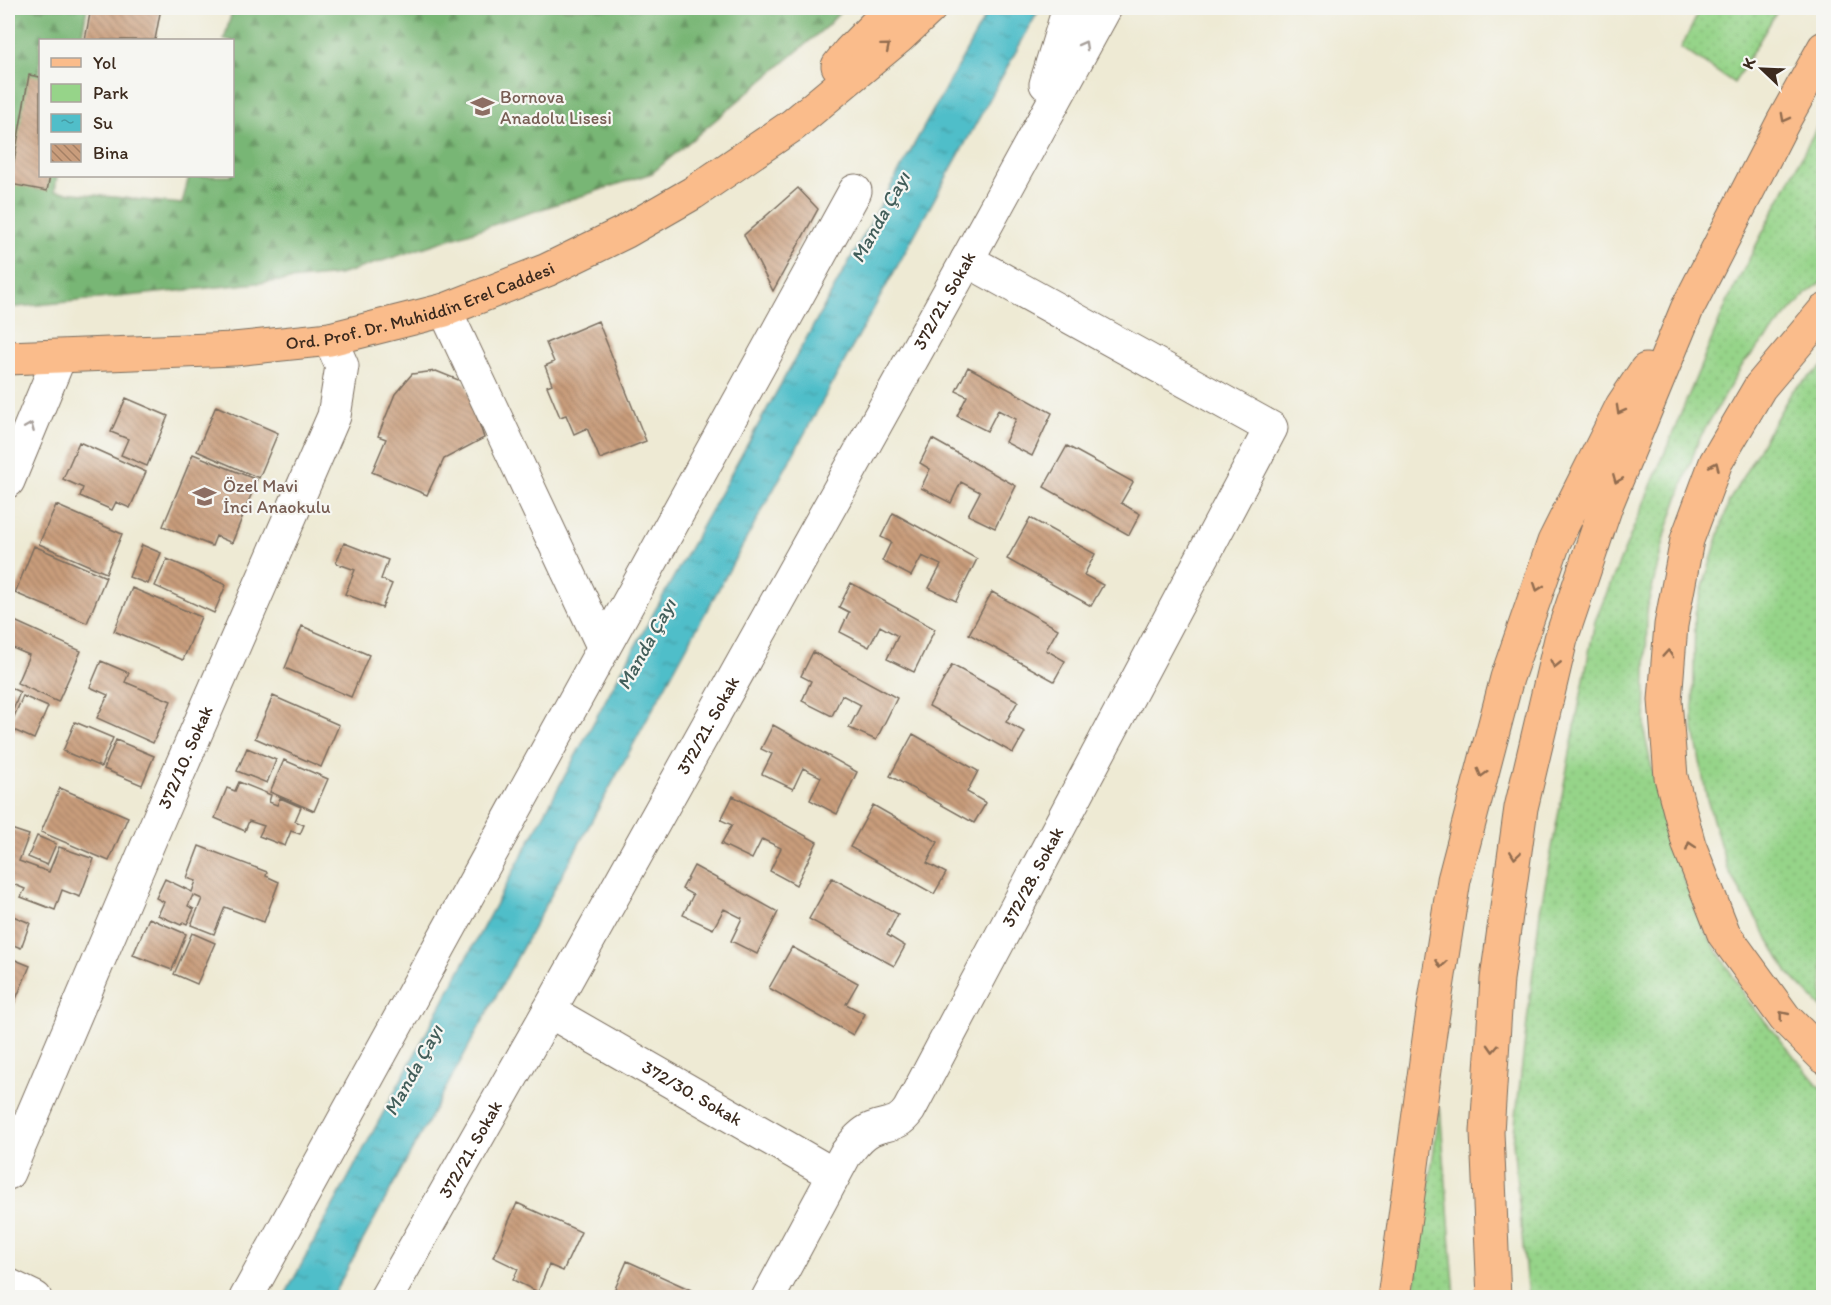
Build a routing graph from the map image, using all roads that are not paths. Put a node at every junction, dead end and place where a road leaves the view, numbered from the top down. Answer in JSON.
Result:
{"nodes":[{"id":1,"x":892,"y":8,"type":"edge"},
{"id":2,"x":930,"y":8,"type":"edge"},
{"id":3,"x":1069,"y":8,"type":"edge"},
{"id":4,"x":1105,"y":8,"type":"edge"},
{"id":5,"x":1824,"y":48,"type":"edge"},
{"id":6,"x":793,"y":125,"type":"junction"},
{"id":7,"x":1025,"y":151,"type":"junction"},
{"id":8,"x":855,"y":191,"type":"dead end"},
{"id":9,"x":967,"y":260,"type":"junction"},
{"id":10,"x":1687,"y":309,"type":"junction"},
{"id":11,"x":445,"y":310,"type":"junction"},
{"id":12,"x":1824,"y":311,"type":"edge"},
{"id":13,"x":330,"y":339,"type":"junction"},
{"id":14,"x":8,"y":358,"type":"edge"},
{"id":15,"x":58,"y":358,"type":"junction"},
{"id":16,"x":8,"y":481,"type":"edge"},
{"id":17,"x":603,"y":646,"type":"junction"},
{"id":18,"x":549,"y":1011,"type":"junction"},
{"id":19,"x":1824,"y":1057,"type":"edge"},
{"id":20,"x":8,"y":1173,"type":"edge"},
{"id":21,"x":834,"y":1175,"type":"junction"},
{"id":22,"x":8,"y":1285,"type":"edge"},
{"id":23,"x":35,"y":1298,"type":"edge"},
{"id":24,"x":246,"y":1298,"type":"edge"},
{"id":25,"x":386,"y":1298,"type":"edge"},
{"id":26,"x":768,"y":1298,"type":"edge"},
{"id":27,"x":1394,"y":1298,"type":"edge"},
{"id":28,"x":1494,"y":1298,"type":"edge"}],
"edges":[{"from":1,"to":6,"type":"main road","name":"Ord. Prof. Dr. Muhiddin Erel Caddesi"},
{"from":6,"to":2,"type":"main road","name":"Ord. Prof. Dr. Muhiddin Erel Caddesi","one_way":true},
{"from":3,"to":7,"type":"street","name":"372/21. Sokak"},
{"from":7,"to":4,"type":"street","name":"372/21. Sokak","one_way":true},
{"from":5,"to":10,"type":"main road","one_way":true},
{"from":6,"to":11,"type":"main road","name":"Ord. Prof. Dr. Muhiddin Erel Caddesi"},
{"from":7,"to":9,"type":"street","name":"372/21. Sokak"},
{"from":8,"to":17,"type":"street"},
{"from":9,"to":18,"type":"street","name":"372/21. Sokak"},
{"from":9,"to":21,"type":"street","name":"372/28. Sokak"},
{"from":10,"to":27,"type":"main road","one_way":true},
{"from":10,"to":28,"type":"main road","one_way":true},
{"from":11,"to":13,"type":"main road","name":"Ord. Prof. Dr. Muhiddin Erel Caddesi"},
{"from":11,"to":17,"type":"street"},
{"from":19,"to":12,"type":"main road","one_way":true},
{"from":13,"to":15,"type":"main road","name":"Ord. Prof. Dr. Muhiddin Erel Caddesi"},
{"from":13,"to":20,"type":"street","name":"372/10. Sokak"},
{"from":14,"to":15,"type":"main road","name":"Ord. Prof. Dr. Muhiddin Erel Caddesi"},
{"from":16,"to":15,"type":"street","one_way":true},
{"from":17,"to":24,"type":"street"},
{"from":18,"to":21,"type":"street","name":"372/30. Sokak"},
{"from":18,"to":25,"type":"street","name":"372/21. Sokak"},
{"from":21,"to":26,"type":"street","name":"372/28. Sokak"},
{"from":22,"to":23,"type":"street"}]}
